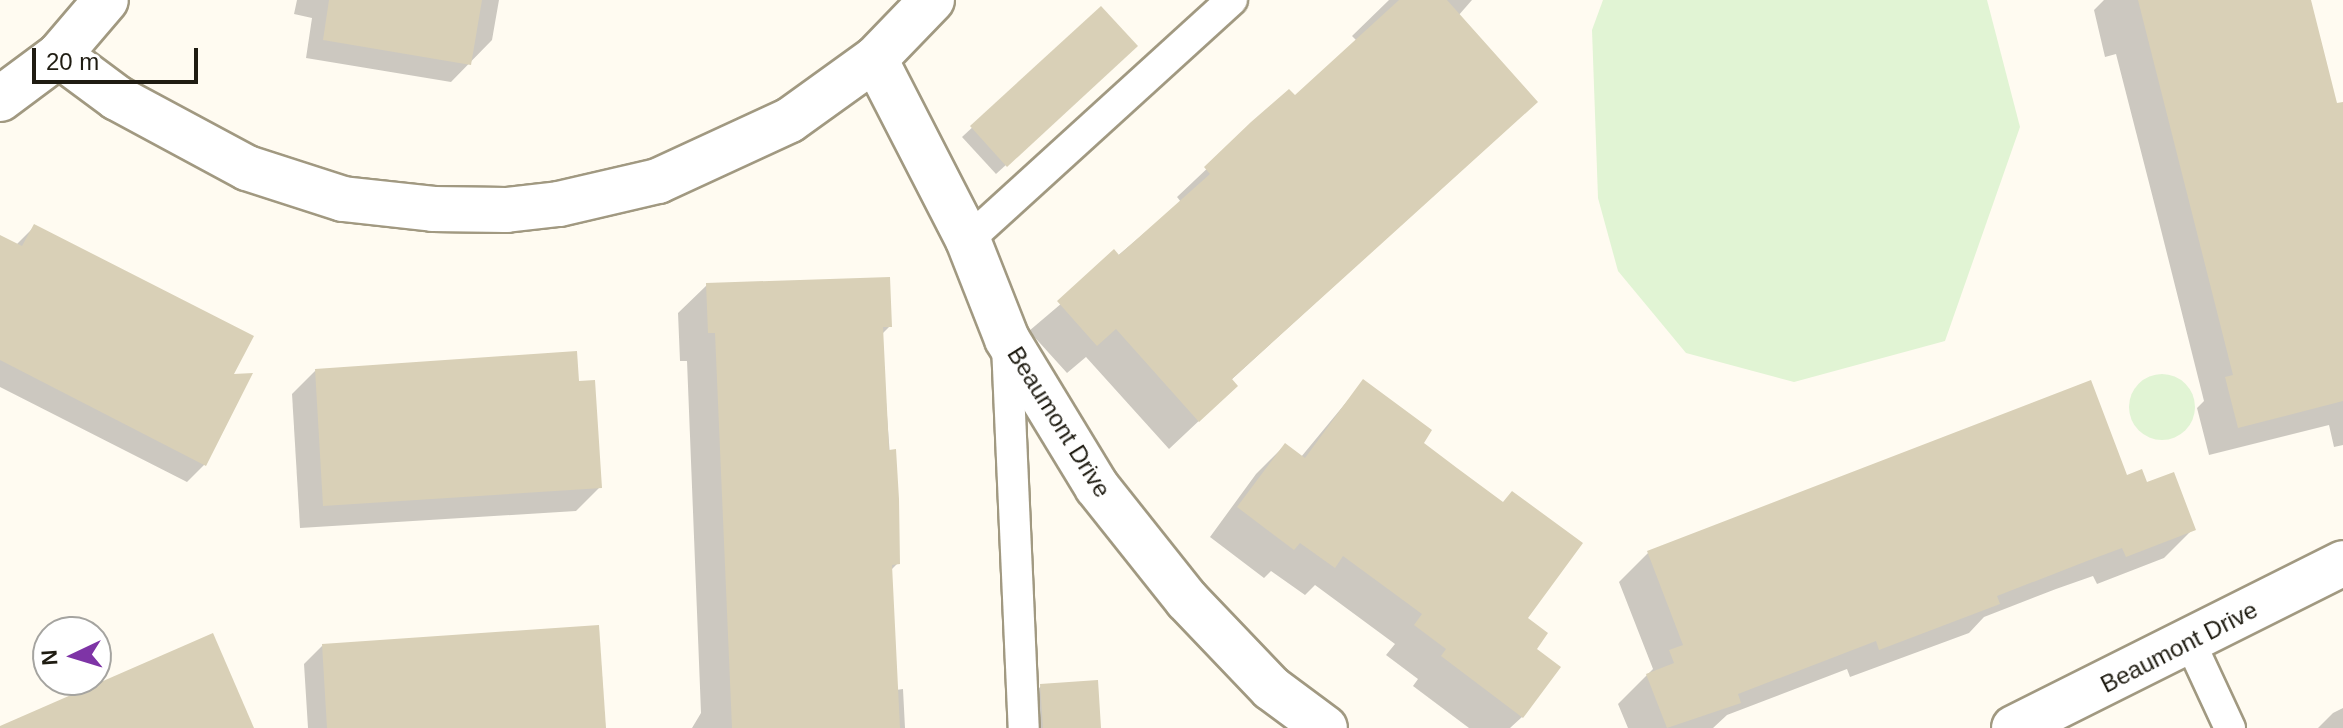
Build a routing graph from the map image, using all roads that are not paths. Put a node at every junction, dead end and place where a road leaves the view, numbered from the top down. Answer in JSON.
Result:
{"nodes":[{"id":1,"x":106,"y":0,"type":"edge"},
{"id":2,"x":932,"y":0,"type":"edge"},
{"id":3,"x":1232,"y":0,"type":"edge"},
{"id":4,"x":59,"y":55,"type":"junction"},
{"id":5,"x":875,"y":59,"type":"junction"},
{"id":6,"x":0,"y":99,"type":"edge"},
{"id":7,"x":968,"y":240,"type":"junction"},
{"id":8,"x":1007,"y":339,"type":"junction"},
{"id":9,"x":2343,"y":563,"type":"edge"},
{"id":10,"x":2190,"y":642,"type":"junction"},
{"id":11,"x":1024,"y":728,"type":"edge"},
{"id":12,"x":1325,"y":728,"type":"edge"},
{"id":13,"x":2014,"y":728,"type":"edge"},
{"id":14,"x":2230,"y":728,"type":"edge"}],
"edges":[{"from":1,"to":4,"type":"street"},
{"from":2,"to":5,"type":"street"},
{"from":3,"to":7,"type":"lane"},
{"from":4,"to":5,"type":"street"},
{"from":4,"to":6,"type":"street"},
{"from":5,"to":7,"type":"street","name":"Beaumont Drive"},
{"from":7,"to":8,"type":"street","name":"Beaumont Drive"},
{"from":8,"to":11,"type":"lane"},
{"from":8,"to":12,"type":"street","name":"Beaumont Drive"},
{"from":9,"to":10,"type":"street","name":"Beaumont Drive"},
{"from":10,"to":13,"type":"street","name":"Beaumont Drive"},
{"from":10,"to":14,"type":"lane"}]}
